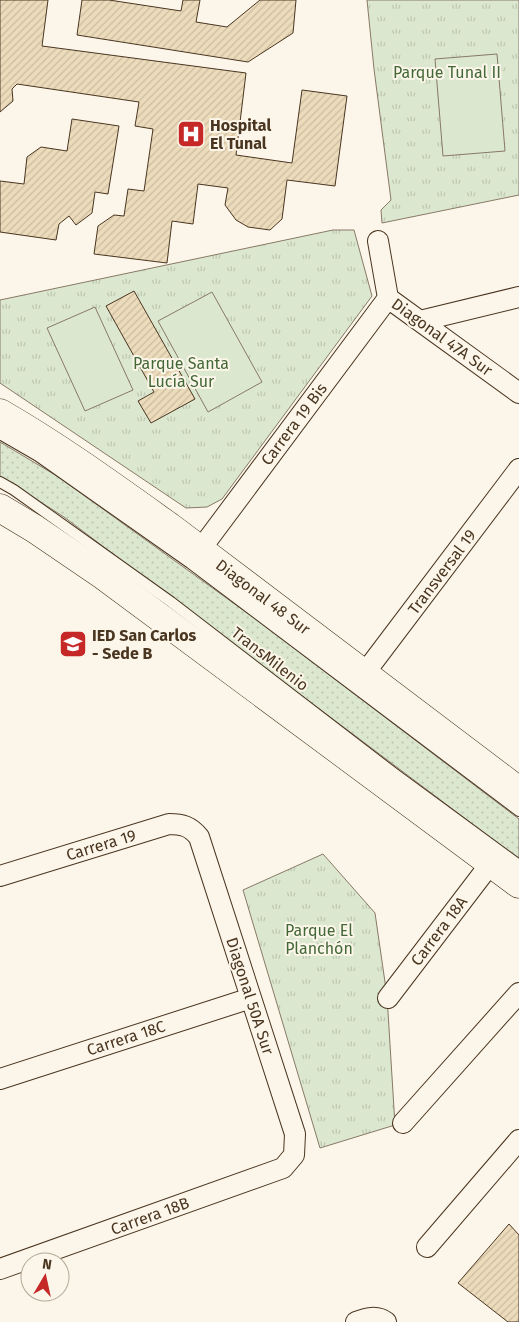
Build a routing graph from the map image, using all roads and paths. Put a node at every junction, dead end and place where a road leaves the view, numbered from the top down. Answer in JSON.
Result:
{"nodes":[{"id":1,"x":378,"y":241,"type":"dead end"},
{"id":2,"x":519,"y":297,"type":"edge"},
{"id":3,"x":388,"y":298,"type":"junction"},
{"id":4,"x":420,"y":321,"type":"junction"},
{"id":5,"x":519,"y":393,"type":"edge"},
{"id":6,"x":0,"y":413,"type":"edge"},
{"id":7,"x":0,"y":434,"type":"edge"},
{"id":8,"x":519,"y":470,"type":"edge"},
{"id":9,"x":0,"y":482,"type":"edge"},
{"id":10,"x":0,"y":508,"type":"edge"},
{"id":11,"x":200,"y":550,"type":"junction"},
{"id":12,"x":364,"y":674,"type":"junction"},
{"id":13,"x":519,"y":791,"type":"edge"},
{"id":14,"x":519,"y":811,"type":"edge"},
{"id":15,"x":199,"y":837,"type":"joint"},
{"id":16,"x":491,"y":863,"type":"junction"},
{"id":17,"x":519,"y":865,"type":"edge"},
{"id":18,"x":0,"y":876,"type":"edge"},
{"id":19,"x":519,"y":884,"type":"edge"},
{"id":20,"x":519,"y":993,"type":"edge"},
{"id":21,"x":251,"y":998,"type":"junction"},
{"id":22,"x":388,"y":998,"type":"dead end"},
{"id":23,"x":0,"y":1079,"type":"edge"},
{"id":24,"x":403,"y":1123,"type":"dead end"},
{"id":25,"x":519,"y":1140,"type":"edge"},
{"id":26,"x":294,"y":1155,"type":"joint"},
{"id":27,"x":427,"y":1247,"type":"dead end"},
{"id":28,"x":0,"y":1269,"type":"edge"},
{"id":29,"x":384,"y":1320,"type":"edge"},
{"id":30,"x":356,"y":1322,"type":"edge"}],
"edges":[{"from":1,"to":3,"type":"street","name":"Diagonal 47A Sur"},
{"from":2,"to":4,"type":"street"},
{"from":3,"to":4,"type":"street","name":"Diagonal 47A Sur"},
{"from":3,"to":11,"type":"street","name":"Carrera 19 Bis"},
{"from":4,"to":5,"type":"street","name":"Diagonal 47A Sur"},
{"from":6,"to":11,"type":"main road","name":"Diagonal 48 Sur"},
{"from":7,"to":14,"type":"lane","name":"TransMilenio"},
{"from":8,"to":12,"type":"street","name":"Transversal 19"},
{"from":9,"to":17,"type":"lane","name":"TransMilenio"},
{"from":10,"to":16,"type":"main road"},
{"from":11,"to":12,"type":"main road","name":"Diagonal 48 Sur"},
{"from":12,"to":13,"type":"main road","name":"Diagonal 48 Sur"},
{"from":15,"to":18,"type":"street","name":"Carrera 19"},
{"from":15,"to":21,"type":"street","name":"Diagonal 50A Sur"},
{"from":16,"to":19,"type":"main road"},
{"from":16,"to":22,"type":"street","name":"Carrera 18A"},
{"from":20,"to":24,"type":"street"},
{"from":21,"to":23,"type":"street","name":"Carrera 18C"},
{"from":21,"to":26,"type":"street","name":"Diagonal 50A Sur"},
{"from":25,"to":27,"type":"street"},
{"from":26,"to":28,"type":"street","name":"Carrera 18B"},
{"from":29,"to":30,"type":"street"}]}
